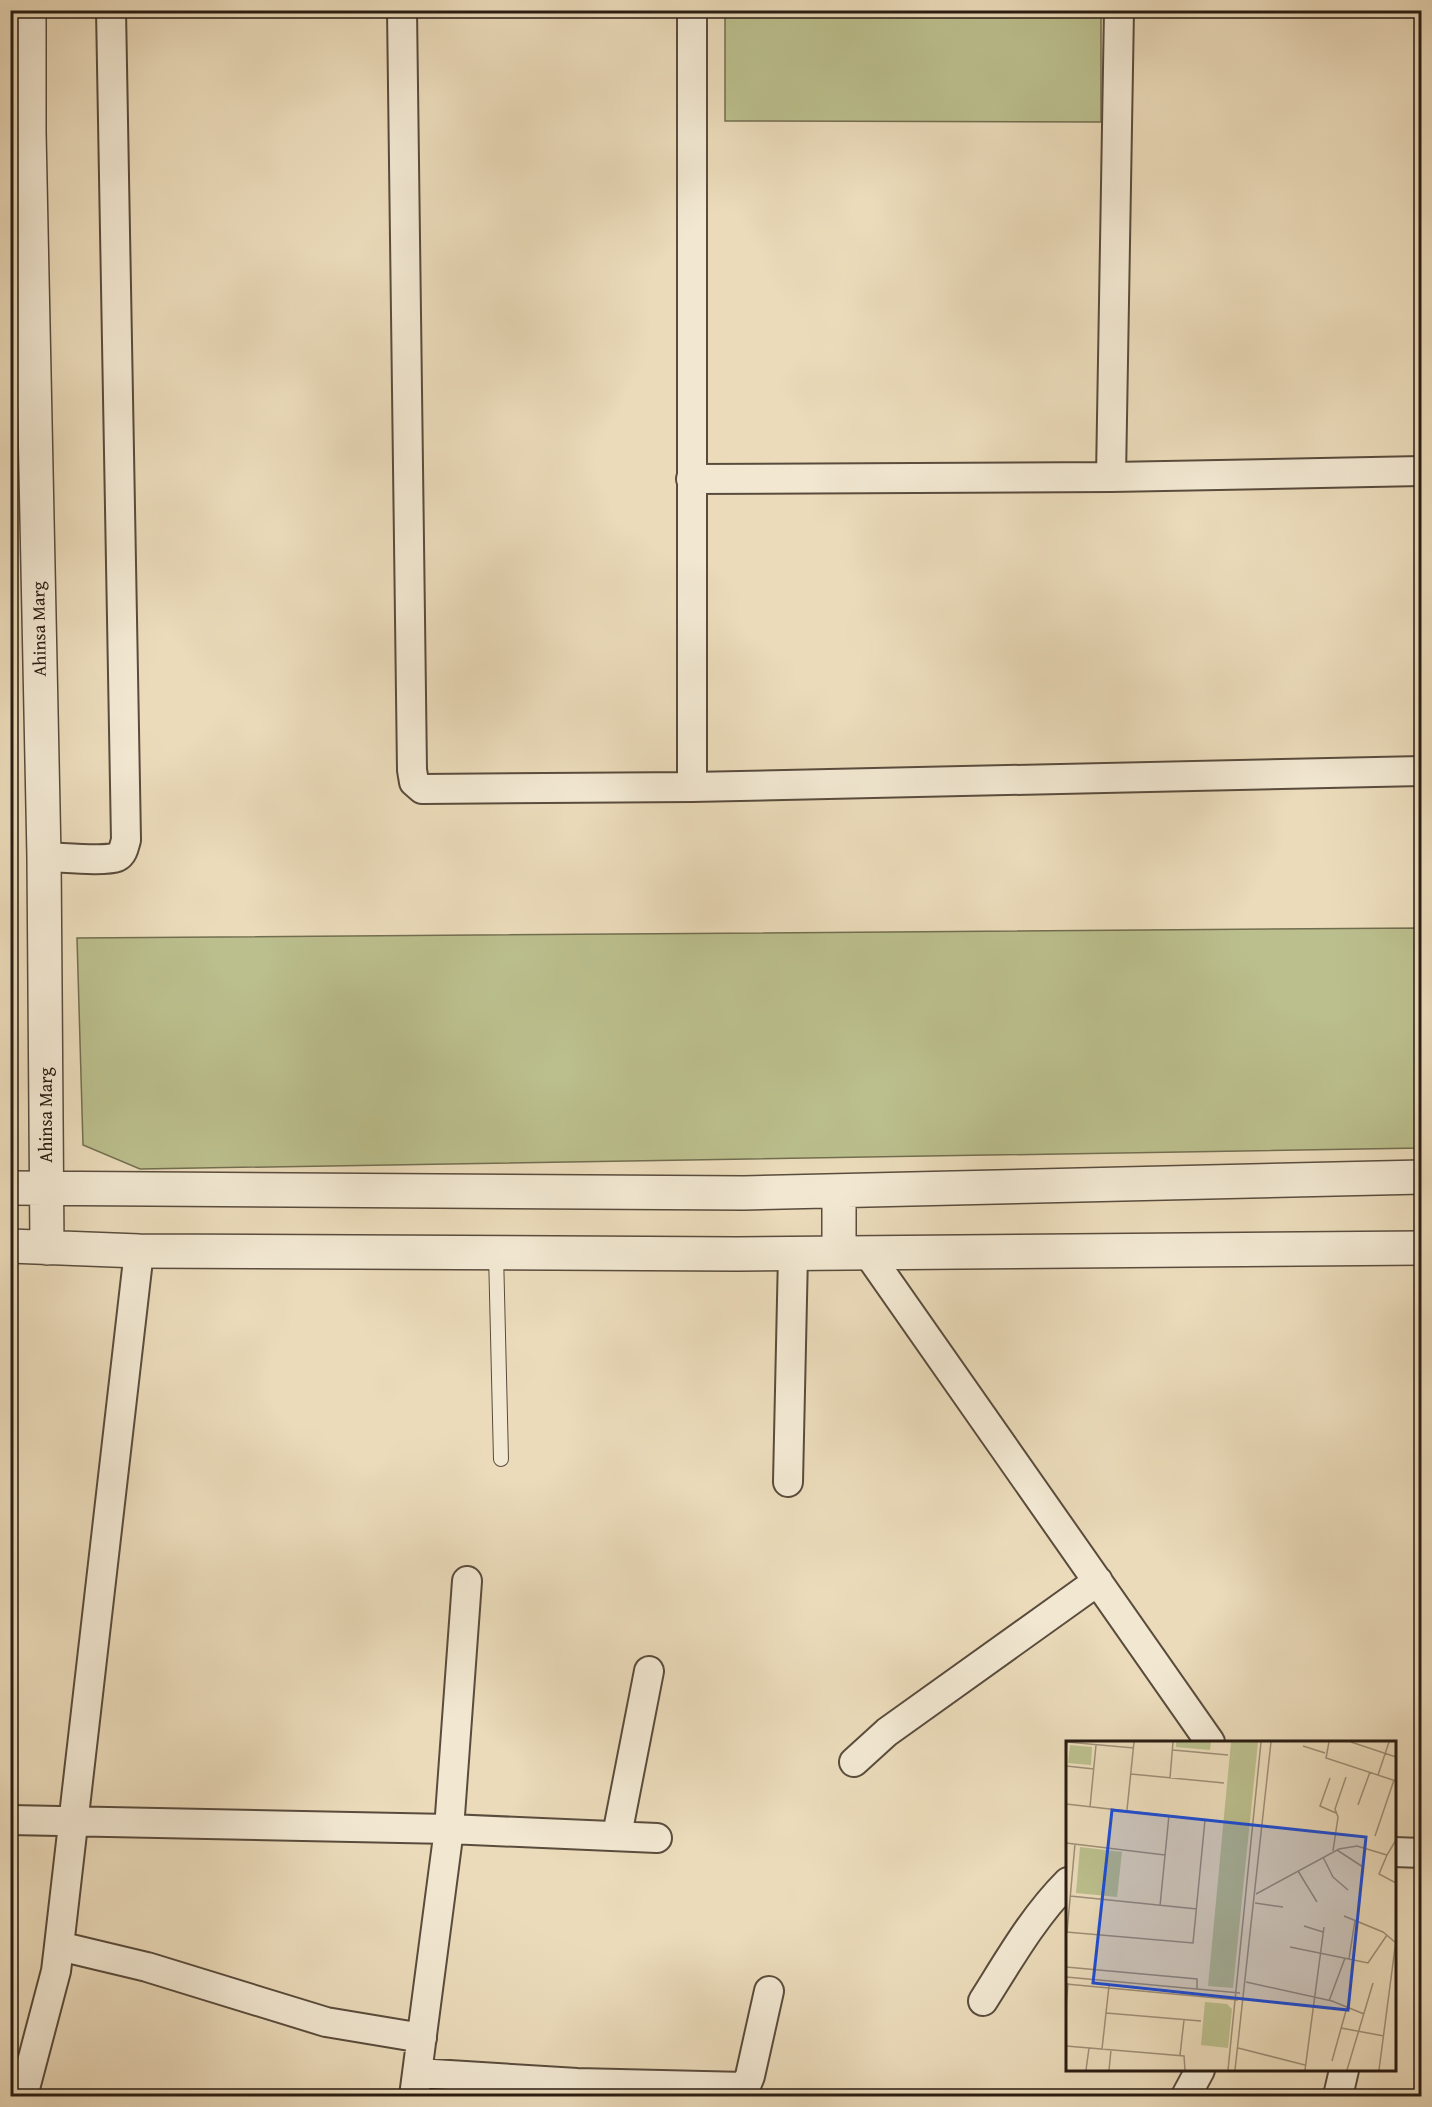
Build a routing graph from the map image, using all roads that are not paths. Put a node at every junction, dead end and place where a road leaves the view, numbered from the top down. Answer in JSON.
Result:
{"nodes":[{"id":1,"x":29,"y":10,"type":"edge"},
{"id":2,"x":111,"y":10,"type":"edge"},
{"id":3,"x":402,"y":10,"type":"edge"},
{"id":4,"x":692,"y":10,"type":"edge"},
{"id":5,"x":1119,"y":10,"type":"edge"},
{"id":6,"x":20,"y":132,"type":"edge"},
{"id":7,"x":1422,"y":471,"type":"edge"},
{"id":8,"x":1111,"y":477,"type":"junction"},
{"id":9,"x":692,"y":478,"type":"junction"},
{"id":10,"x":1422,"y":771,"type":"edge"},
{"id":11,"x":692,"y":787,"type":"junction"},
{"id":12,"x":44,"y":857,"type":"junction"},
{"id":13,"x":1422,"y":1177,"type":"edge"},
{"id":14,"x":10,"y":1188,"type":"edge"},
{"id":15,"x":46,"y":1188,"type":"junction"},
{"id":16,"x":838,"y":1192,"type":"junction"},
{"id":17,"x":10,"y":1246,"type":"edge"},
{"id":18,"x":47,"y":1248,"type":"junction"},
{"id":19,"x":1422,"y":1248,"type":"edge"},
{"id":20,"x":139,"y":1251,"type":"junction"},
{"id":21,"x":853,"y":1252,"type":"junction"},
{"id":22,"x":496,"y":1253,"type":"junction"},
{"id":23,"x":793,"y":1254,"type":"junction"},
{"id":24,"x":501,"y":1459,"type":"dead end"},
{"id":25,"x":788,"y":1482,"type":"dead end"},
{"id":26,"x":467,"y":1581,"type":"dead end"},
{"id":27,"x":1098,"y":1581,"type":"junction"},
{"id":28,"x":649,"y":1671,"type":"dead end"},
{"id":29,"x":1209,"y":1741,"type":"edge"},
{"id":30,"x":854,"y":1762,"type":"dead end"},
{"id":31,"x":10,"y":1820,"type":"edge"},
{"id":32,"x":74,"y":1822,"type":"junction"},
{"id":33,"x":448,"y":1829,"type":"junction"},
{"id":34,"x":617,"y":1835,"type":"junction"},
{"id":35,"x":657,"y":1838,"type":"dead end"},
{"id":36,"x":1396,"y":1852,"type":"edge"},
{"id":37,"x":1422,"y":1853,"type":"edge"},
{"id":38,"x":1066,"y":1884,"type":"edge"},
{"id":39,"x":59,"y":1946,"type":"junction"},
{"id":40,"x":769,"y":1991,"type":"dead end"},
{"id":41,"x":983,"y":2001,"type":"dead end"},
{"id":42,"x":422,"y":2038,"type":"junction"},
{"id":43,"x":1199,"y":2071,"type":"edge"},
{"id":44,"x":1344,"y":2071,"type":"edge"},
{"id":45,"x":416,"y":2085,"type":"edge"},
{"id":46,"x":744,"y":2092,"type":"edge"},
{"id":47,"x":10,"y":2096,"type":"edge"},
{"id":48,"x":16,"y":2097,"type":"edge"},
{"id":49,"x":23,"y":2097,"type":"edge"},
{"id":50,"x":1186,"y":2097,"type":"edge"},
{"id":51,"x":1338,"y":2097,"type":"edge"}],
"edges":[{"from":1,"to":6,"type":"street","name":"Ahinsa Marg"},
{"from":2,"to":12,"type":"street"},
{"from":3,"to":11,"type":"street"},
{"from":4,"to":9,"type":"street"},
{"from":5,"to":8,"type":"street"},
{"from":6,"to":12,"type":"street","name":"Ahinsa Marg"},
{"from":7,"to":8,"type":"street"},
{"from":8,"to":9,"type":"street"},
{"from":9,"to":11,"type":"street"},
{"from":10,"to":11,"type":"street"},
{"from":12,"to":15,"type":"street","name":"Ahinsa Marg"},
{"from":13,"to":16,"type":"street"},
{"from":14,"to":15,"type":"street"},
{"from":15,"to":16,"type":"street"},
{"from":15,"to":18,"type":"street","name":"Ahinsa Marg"},
{"from":16,"to":21,"type":"street"},
{"from":17,"to":18,"type":"street"},
{"from":18,"to":20,"type":"street"},
{"from":19,"to":21,"type":"street"},
{"from":20,"to":22,"type":"street"},
{"from":20,"to":32,"type":"street"},
{"from":21,"to":23,"type":"street"},
{"from":21,"to":27,"type":"street"},
{"from":22,"to":23,"type":"street"},
{"from":22,"to":24,"type":"lane"},
{"from":23,"to":25,"type":"street"},
{"from":26,"to":33,"type":"street"},
{"from":27,"to":29,"type":"street"},
{"from":27,"to":30,"type":"street"},
{"from":28,"to":34,"type":"street"},
{"from":31,"to":32,"type":"street"},
{"from":32,"to":33,"type":"street"},
{"from":32,"to":39,"type":"street"},
{"from":33,"to":34,"type":"street"},
{"from":33,"to":42,"type":"street"},
{"from":34,"to":35,"type":"street"},
{"from":36,"to":37,"type":"street"},
{"from":38,"to":41,"type":"street"},
{"from":39,"to":42,"type":"street"},
{"from":39,"to":49,"type":"street"},
{"from":40,"to":46,"type":"street"},
{"from":42,"to":45,"type":"street"},
{"from":43,"to":50,"type":"street"},
{"from":44,"to":51,"type":"street"},
{"from":45,"to":46,"type":"street"},
{"from":47,"to":48,"type":"street"}]}
